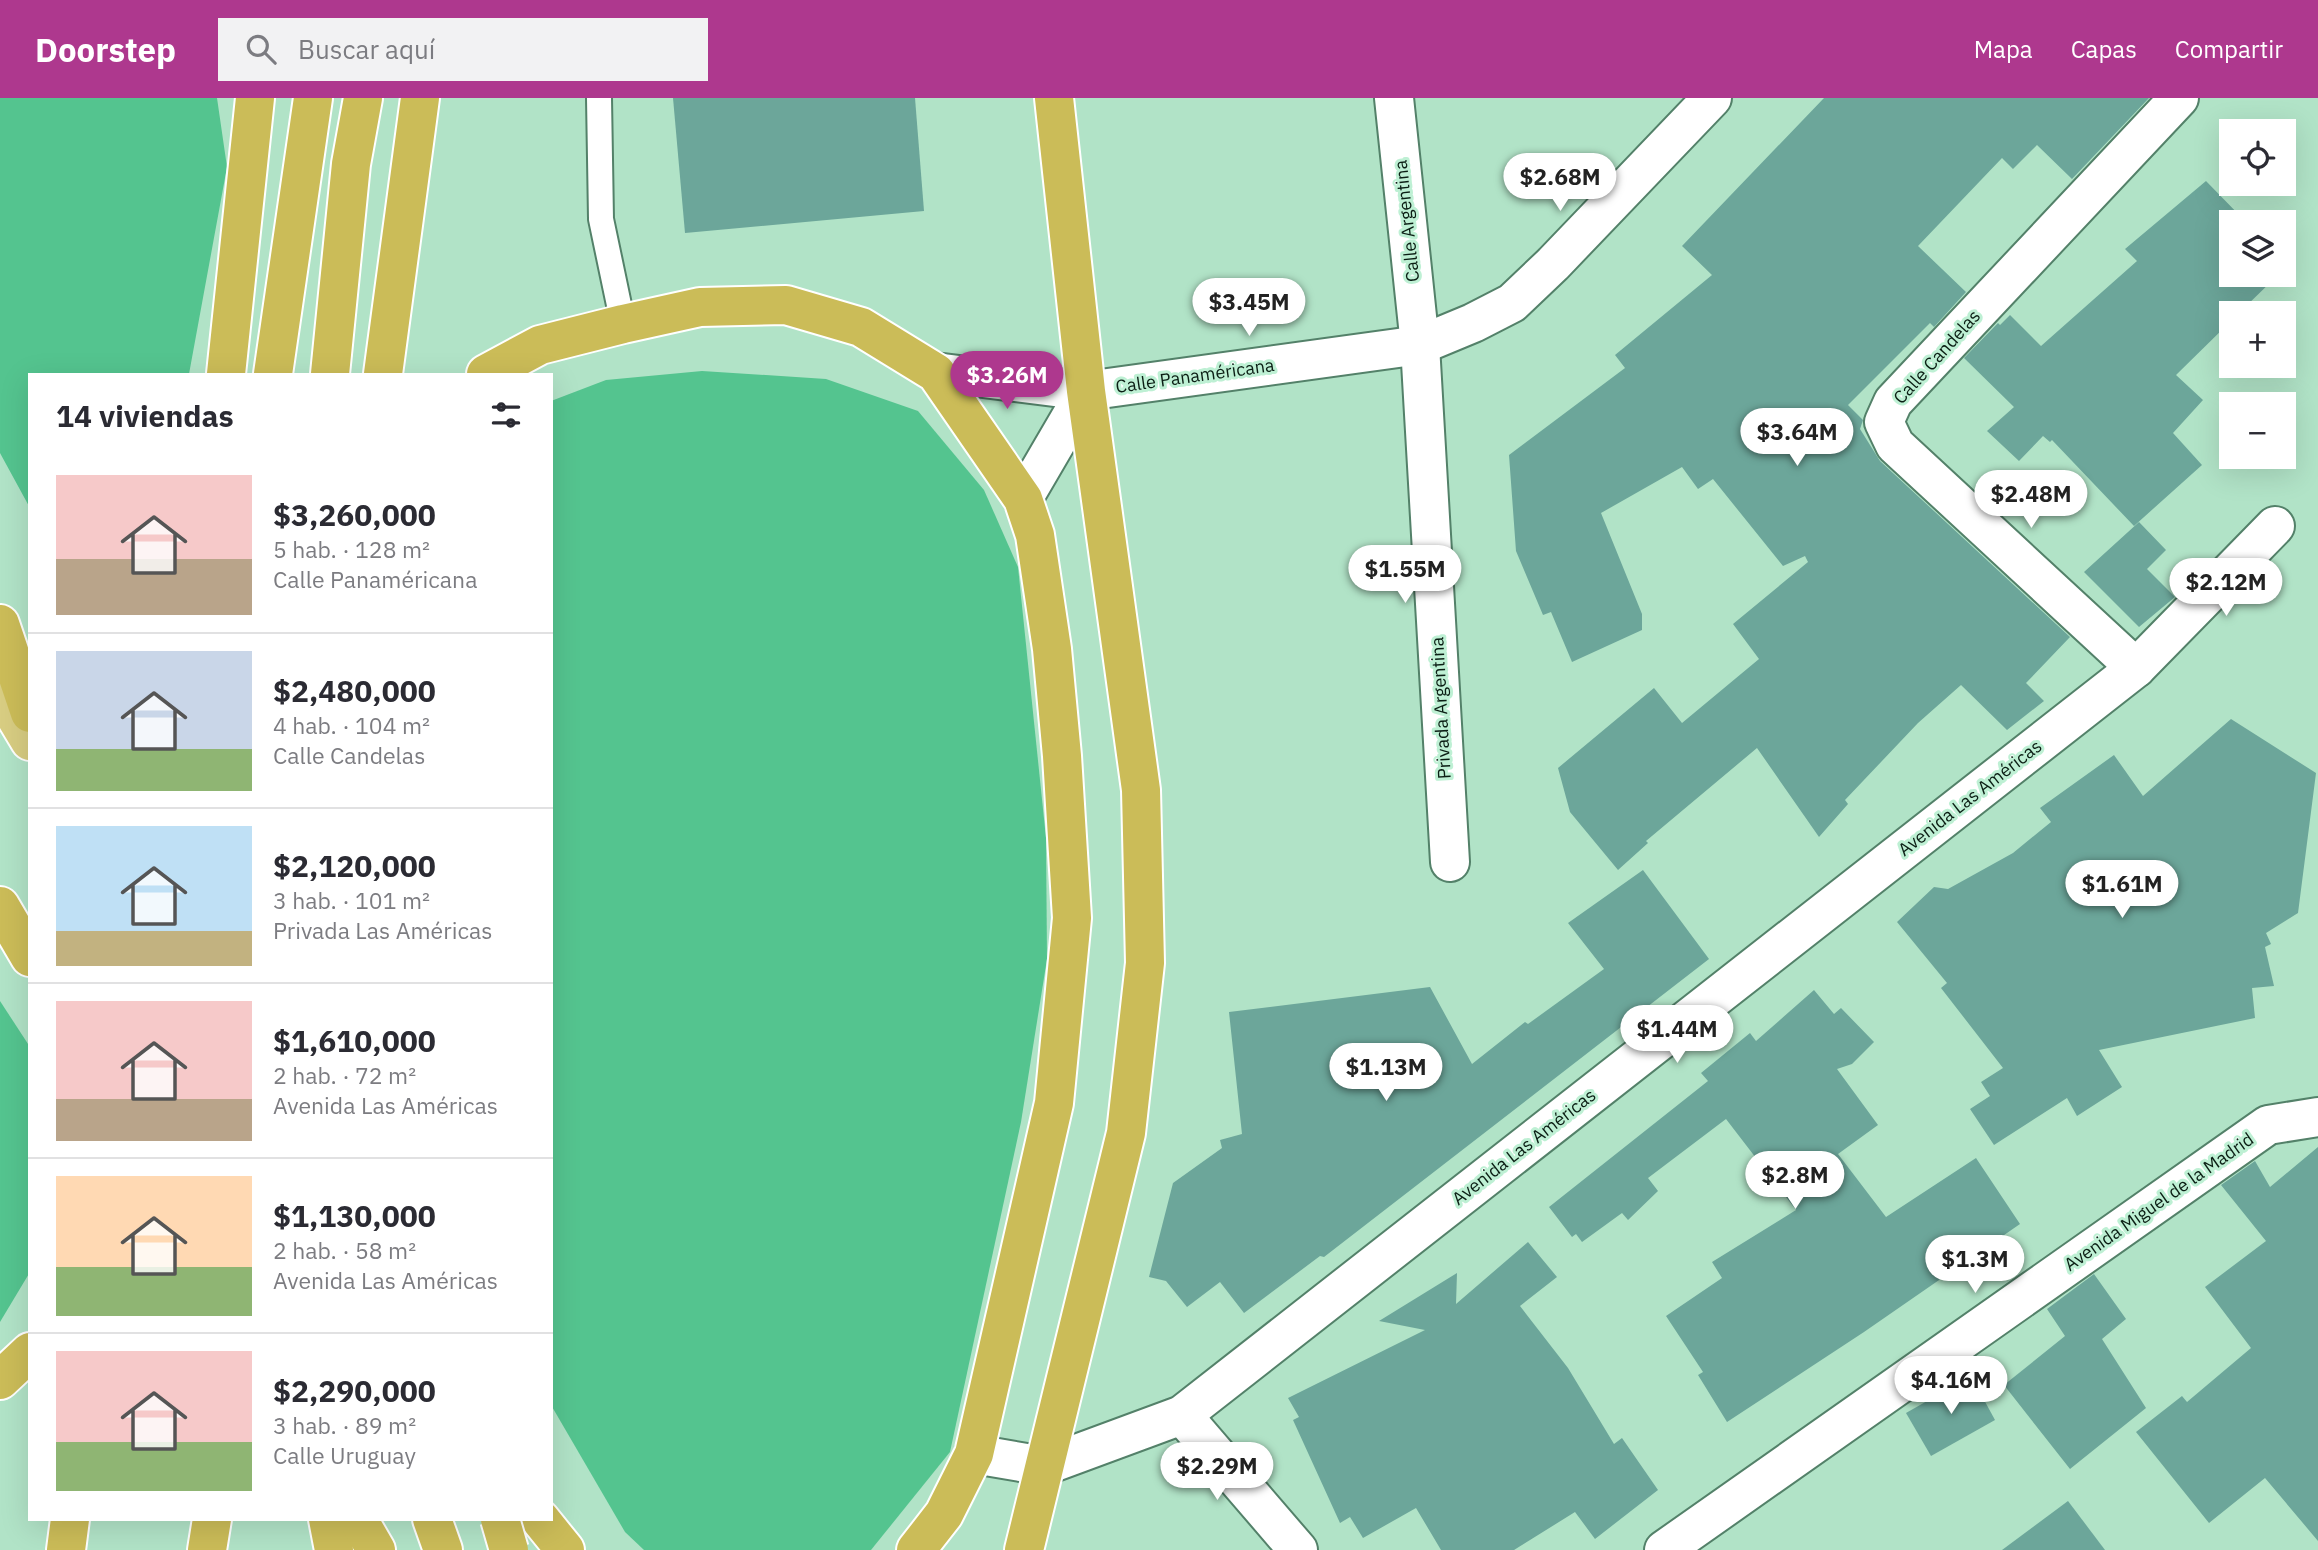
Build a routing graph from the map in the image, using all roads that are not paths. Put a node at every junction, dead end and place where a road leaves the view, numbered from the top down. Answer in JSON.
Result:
{"nodes":[{"id":1,"x":246,"y":98,"type":"edge"},
{"id":2,"x":255,"y":98,"type":"edge"},
{"id":3,"x":313,"y":98,"type":"edge"},
{"id":4,"x":363,"y":98,"type":"edge"},
{"id":5,"x":420,"y":98,"type":"edge"},
{"id":6,"x":598,"y":98,"type":"edge"},
{"id":7,"x":1054,"y":98,"type":"edge"},
{"id":8,"x":1394,"y":98,"type":"edge"},
{"id":9,"x":1712,"y":98,"type":"edge"},
{"id":10,"x":2179,"y":98,"type":"edge"},
{"id":11,"x":247,"y":173,"type":"junction"},
{"id":12,"x":623,"y":324,"type":"junction"},
{"id":13,"x":1420,"y":345,"type":"junction"},
{"id":14,"x":935,"y":372,"type":"junction"},
{"id":15,"x":226,"y":373,"type":"edge"},
{"id":16,"x":273,"y":373,"type":"edge"},
{"id":17,"x":330,"y":373,"type":"edge"},
{"id":18,"x":383,"y":373,"type":"edge"},
{"id":19,"x":488,"y":373,"type":"edge"},
{"id":20,"x":1086,"y":391,"type":"junction"},
{"id":21,"x":1023,"y":499,"type":"junction"},
{"id":22,"x":2275,"y":526,"type":"dead end"},
{"id":23,"x":0,"y":624,"type":"edge"},
{"id":24,"x":2136,"y":668,"type":"junction"},
{"id":25,"x":0,"y":691,"type":"edge"},
{"id":26,"x":28,"y":707,"type":"edge"},
{"id":27,"x":28,"y":738,"type":"edge"},
{"id":28,"x":1450,"y":862,"type":"dead end"},
{"id":29,"x":0,"y":906,"type":"edge"},
{"id":30,"x":28,"y":954,"type":"edge"},
{"id":31,"x":2318,"y":1116,"type":"edge"},
{"id":32,"x":28,"y":1354,"type":"edge"},
{"id":33,"x":0,"y":1380,"type":"edge"},
{"id":34,"x":1182,"y":1415,"type":"junction"},
{"id":35,"x":974,"y":1454,"type":"junction"},
{"id":36,"x":1044,"y":1466,"type":"junction"},
{"id":37,"x":70,"y":1521,"type":"edge"},
{"id":38,"x":212,"y":1521,"type":"edge"},
{"id":39,"x":328,"y":1521,"type":"edge"},
{"id":40,"x":359,"y":1521,"type":"edge"},
{"id":41,"x":433,"y":1521,"type":"edge"},
{"id":42,"x":493,"y":1521,"type":"edge"},
{"id":43,"x":501,"y":1521,"type":"edge"},
{"id":44,"x":542,"y":1521,"type":"edge"},
{"id":45,"x":66,"y":1550,"type":"edge"},
{"id":46,"x":207,"y":1550,"type":"edge"},
{"id":47,"x":334,"y":1550,"type":"edge"},
{"id":48,"x":376,"y":1550,"type":"edge"},
{"id":49,"x":443,"y":1550,"type":"edge"},
{"id":50,"x":510,"y":1550,"type":"edge"},
{"id":51,"x":565,"y":1550,"type":"edge"},
{"id":52,"x":916,"y":1550,"type":"edge"},
{"id":53,"x":1024,"y":1550,"type":"edge"},
{"id":54,"x":1298,"y":1550,"type":"edge"},
{"id":55,"x":1664,"y":1550,"type":"edge"}],
"edges":[{"from":1,"to":11,"type":"highway"},
{"from":2,"to":11,"type":"highway"},
{"from":3,"to":16,"type":"highway"},
{"from":4,"to":17,"type":"highway"},
{"from":5,"to":18,"type":"highway"},
{"from":6,"to":12,"type":"lane"},
{"from":7,"to":20,"type":"highway"},
{"from":8,"to":13,"type":"street","name":"Calle Argentina"},
{"from":9,"to":13,"type":"street","name":"Calle Panaméricana"},
{"from":10,"to":24,"type":"street","name":"Calle Candelas"},
{"from":11,"to":15,"type":"highway"},
{"from":12,"to":14,"type":"highway"},
{"from":12,"to":19,"type":"highway"},
{"from":13,"to":20,"type":"street","name":"Calle Panaméricana"},
{"from":13,"to":28,"type":"street","name":"Privada Argentina"},
{"from":14,"to":20,"type":"street","name":"Calle Panaméricana"},
{"from":14,"to":21,"type":"highway"},
{"from":20,"to":21,"type":"street"},
{"from":20,"to":36,"type":"highway"},
{"from":21,"to":35,"type":"highway"},
{"from":22,"to":24,"type":"street","name":"Avenida Las Américas"},
{"from":23,"to":26,"type":"highway"},
{"from":24,"to":34,"type":"street","name":"Avenida Las Américas"},
{"from":25,"to":27,"type":"main road"},
{"from":29,"to":30,"type":"highway"},
{"from":31,"to":55,"type":"street","name":"Avenida Miguel de la Madrid"},
{"from":32,"to":33,"type":"highway"},
{"from":34,"to":36,"type":"street","name":"Avenida Las Américas"},
{"from":34,"to":54,"type":"street"},
{"from":35,"to":36,"type":"street"},
{"from":35,"to":52,"type":"highway"},
{"from":36,"to":53,"type":"highway"},
{"from":37,"to":45,"type":"highway"},
{"from":38,"to":46,"type":"highway"},
{"from":39,"to":47,"type":"highway"},
{"from":40,"to":48,"type":"highway"},
{"from":41,"to":49,"type":"highway"},
{"from":42,"to":50,"type":"highway"},
{"from":43,"to":50,"type":"highway","bridge":true},
{"from":44,"to":51,"type":"highway"}]}
